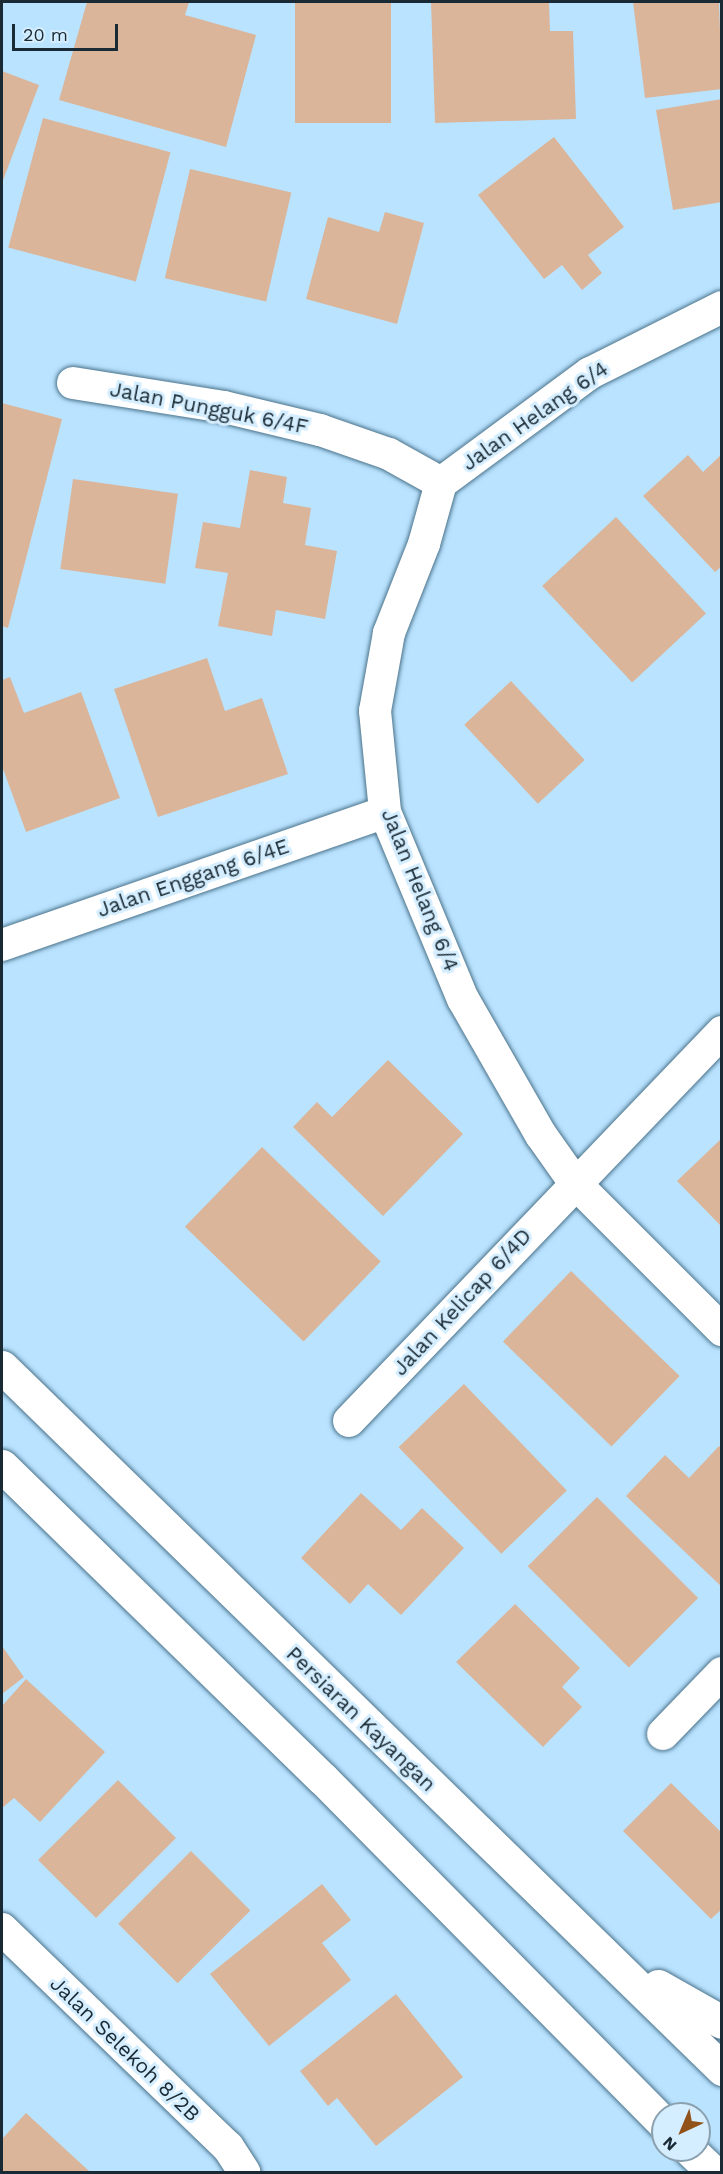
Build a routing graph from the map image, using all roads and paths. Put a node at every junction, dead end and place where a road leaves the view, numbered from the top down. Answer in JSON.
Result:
{"nodes":[{"id":1,"x":722,"y":307,"type":"edge"},
{"id":2,"x":74,"y":383,"type":"dead end"},
{"id":3,"x":441,"y":483,"type":"junction"},
{"id":4,"x":385,"y":812,"type":"junction"},
{"id":5,"x":2,"y":945,"type":"edge"},
{"id":6,"x":722,"y":1032,"type":"edge"},
{"id":7,"x":575,"y":1183,"type":"junction"},
{"id":8,"x":722,"y":1330,"type":"edge"},
{"id":9,"x":2,"y":1367,"type":"edge"},
{"id":10,"x":349,"y":1420,"type":"dead end"},
{"id":11,"x":2,"y":1466,"type":"edge"},
{"id":12,"x":722,"y":1673,"type":"edge"},
{"id":13,"x":663,"y":1734,"type":"dead end"},
{"id":14,"x":2,"y":1929,"type":"edge"},
{"id":15,"x":577,"y":1930,"type":"junction"},
{"id":16,"x":722,"y":2022,"type":"edge"},
{"id":17,"x":722,"y":2068,"type":"edge"},
{"id":18,"x":651,"y":2110,"type":"edge"},
{"id":19,"x":244,"y":2172,"type":"edge"}],
"edges":[{"from":1,"to":3,"type":"street","name":"Jalan Helang 6/4"},
{"from":2,"to":3,"type":"street","name":"Jalan Pungguk 6/4F"},
{"from":3,"to":4,"type":"street","name":"Jalan Helang 6/4"},
{"from":4,"to":5,"type":"street","name":"Jalan Enggang 6/4E"},
{"from":4,"to":7,"type":"street","name":"Jalan Helang 6/4"},
{"from":6,"to":7,"type":"street","name":"Jalan Kelicap 6/4D"},
{"from":7,"to":8,"type":"street","name":"Jalan Helang 6/4"},
{"from":7,"to":10,"type":"street","name":"Jalan Kelicap 6/4D"},
{"from":9,"to":15,"type":"main road","name":"Persiaran Kayangan"},
{"from":11,"to":18,"type":"main road"},
{"from":12,"to":13,"type":"street"},
{"from":14,"to":19,"type":"street","name":"Jalan Selekoh 8/2B"},
{"from":15,"to":16,"type":"main road"},
{"from":15,"to":17,"type":"main road","name":"Persiaran Kayangan"}]}
